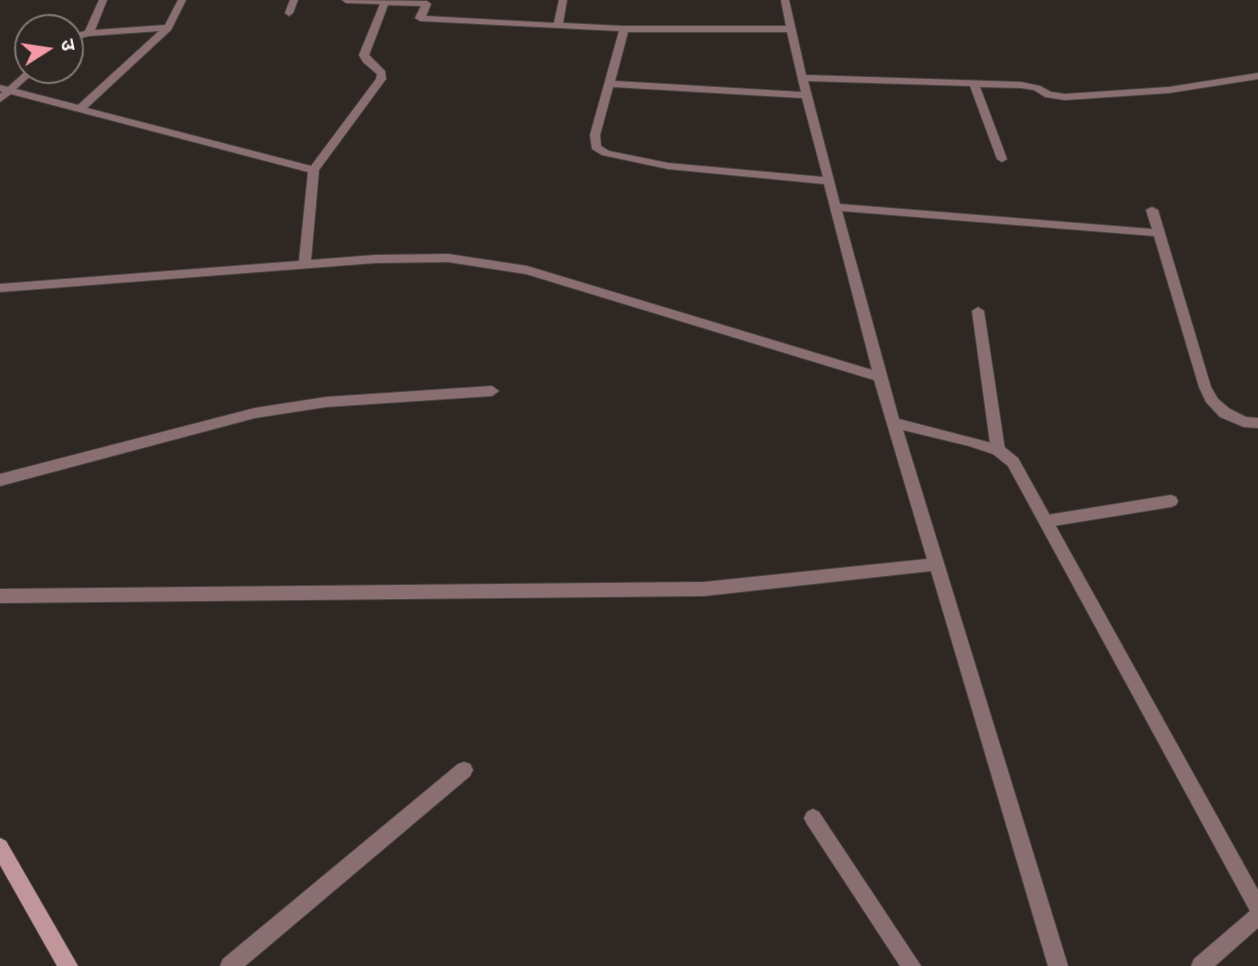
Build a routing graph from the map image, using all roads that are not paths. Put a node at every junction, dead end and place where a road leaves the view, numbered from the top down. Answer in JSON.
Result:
{"nodes":[{"id":1,"x":103,"y":0,"type":"edge"},
{"id":2,"x":182,"y":0,"type":"edge"},
{"id":3,"x":294,"y":0,"type":"edge"},
{"id":4,"x":346,"y":0,"type":"edge"},
{"id":5,"x":563,"y":0,"type":"edge"},
{"id":6,"x":785,"y":0,"type":"edge"},
{"id":7,"x":385,"y":2,"type":"junction"},
{"id":8,"x":289,"y":13,"type":"dead end"},
{"id":9,"x":558,"y":26,"type":"junction"},
{"id":10,"x":168,"y":28,"type":"junction"},
{"id":11,"x":624,"y":29,"type":"junction"},
{"id":12,"x":791,"y":29,"type":"junction"},
{"id":13,"x":89,"y":33,"type":"junction"},
{"id":14,"x":84,"y":34,"type":"edge"},
{"id":15,"x":1258,"y":76,"type":"edge"},
{"id":16,"x":802,"y":78,"type":"junction"},
{"id":17,"x":974,"y":83,"type":"junction"},
{"id":18,"x":609,"y":84,"type":"junction"},
{"id":19,"x":3,"y":93,"type":"edge"},
{"id":20,"x":807,"y":95,"type":"junction"},
{"id":21,"x":79,"y":109,"type":"junction"},
{"id":22,"x":1002,"y":159,"type":"dead end"},
{"id":23,"x":314,"y":170,"type":"junction"},
{"id":24,"x":829,"y":181,"type":"junction"},
{"id":25,"x":835,"y":207,"type":"junction"},
{"id":26,"x":1152,"y":210,"type":"dead end"},
{"id":27,"x":1159,"y":233,"type":"junction"},
{"id":28,"x":305,"y":264,"type":"junction"},
{"id":29,"x":0,"y":288,"type":"edge"},
{"id":30,"x":978,"y":311,"type":"dead end"},
{"id":31,"x":880,"y":377,"type":"junction"},
{"id":32,"x":492,"y":391,"type":"dead end"},
{"id":33,"x":1258,"y":423,"type":"edge"},
{"id":34,"x":894,"y":424,"type":"junction"},
{"id":35,"x":998,"y":450,"type":"junction"},
{"id":36,"x":0,"y":480,"type":"edge"},
{"id":37,"x":1171,"y":501,"type":"dead end"},
{"id":38,"x":1047,"y":521,"type":"junction"},
{"id":39,"x":936,"y":564,"type":"junction"},
{"id":40,"x":0,"y":596,"type":"edge"},
{"id":41,"x":464,"y":770,"type":"dead end"},
{"id":42,"x":813,"y":818,"type":"dead end"},
{"id":43,"x":0,"y":847,"type":"edge"},
{"id":44,"x":1258,"y":908,"type":"edge"},
{"id":45,"x":1258,"y":916,"type":"edge"},
{"id":46,"x":68,"y":966,"type":"edge"},
{"id":47,"x":230,"y":966,"type":"edge"},
{"id":48,"x":911,"y":966,"type":"edge"},
{"id":49,"x":1058,"y":966,"type":"edge"},
{"id":50,"x":1201,"y":966,"type":"edge"}],
"edges":[{"from":1,"to":13,"type":"street"},
{"from":2,"to":10,"type":"street"},
{"from":3,"to":8,"type":"street"},
{"from":4,"to":7,"type":"street"},
{"from":5,"to":9,"type":"street"},
{"from":6,"to":12,"type":"street"},
{"from":7,"to":9,"type":"street"},
{"from":7,"to":23,"type":"street"},
{"from":9,"to":11,"type":"street"},
{"from":10,"to":13,"type":"street"},
{"from":10,"to":21,"type":"street"},
{"from":11,"to":12,"type":"street"},
{"from":11,"to":18,"type":"street"},
{"from":12,"to":16,"type":"street"},
{"from":13,"to":14,"type":"street"},
{"from":15,"to":17,"type":"street"},
{"from":16,"to":17,"type":"street"},
{"from":16,"to":20,"type":"street"},
{"from":17,"to":22,"type":"street"},
{"from":18,"to":20,"type":"street"},
{"from":18,"to":24,"type":"street"},
{"from":19,"to":21,"type":"street"},
{"from":20,"to":24,"type":"street"},
{"from":21,"to":23,"type":"street"},
{"from":23,"to":28,"type":"street"},
{"from":24,"to":25,"type":"street"},
{"from":25,"to":27,"type":"street"},
{"from":25,"to":31,"type":"street"},
{"from":26,"to":27,"type":"street"},
{"from":27,"to":33,"type":"street"},
{"from":28,"to":29,"type":"street"},
{"from":28,"to":31,"type":"street"},
{"from":30,"to":35,"type":"street"},
{"from":31,"to":34,"type":"street"},
{"from":32,"to":36,"type":"street"},
{"from":34,"to":35,"type":"street"},
{"from":34,"to":39,"type":"street"},
{"from":35,"to":38,"type":"street"},
{"from":37,"to":38,"type":"street"},
{"from":38,"to":44,"type":"street"},
{"from":39,"to":40,"type":"street"},
{"from":39,"to":49,"type":"street"},
{"from":41,"to":47,"type":"street"},
{"from":42,"to":48,"type":"street"},
{"from":43,"to":46,"type":"main road"},
{"from":45,"to":50,"type":"street"}]}
